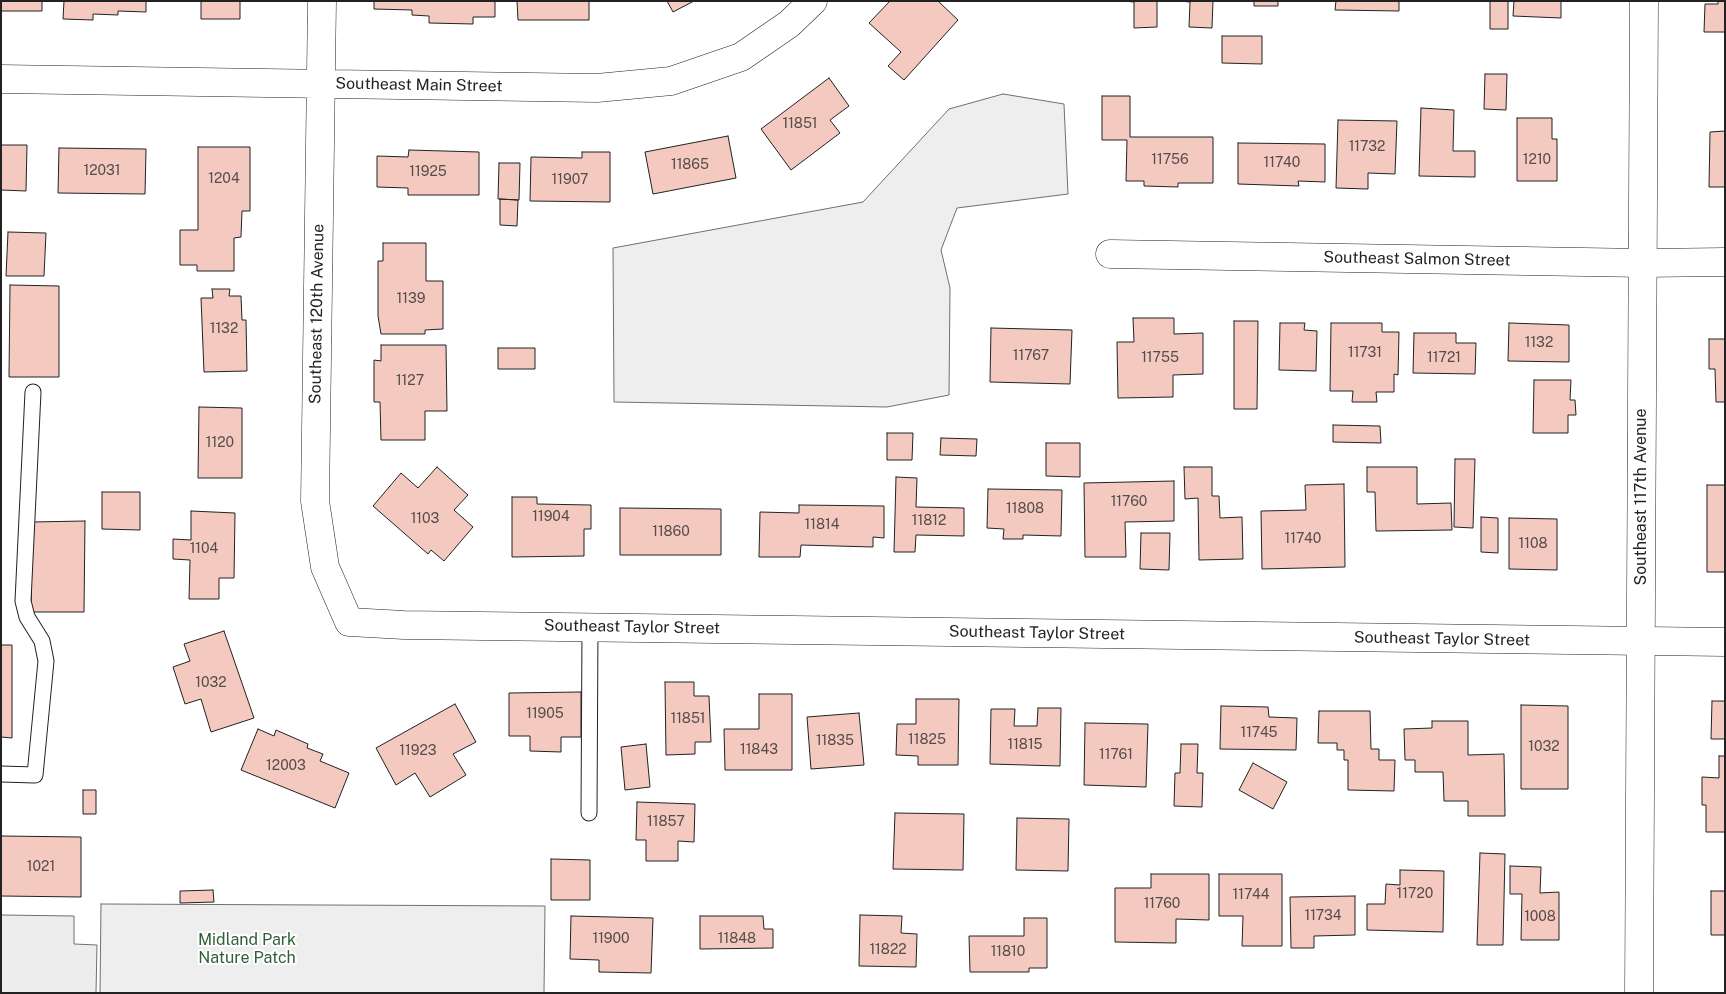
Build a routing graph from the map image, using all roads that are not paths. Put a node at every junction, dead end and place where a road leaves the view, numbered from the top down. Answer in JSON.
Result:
{"nodes":[{"id":1,"x":322,"y":1,"type":"edge"},
{"id":2,"x":813,"y":1,"type":"edge"},
{"id":3,"x":1644,"y":1,"type":"edge"},
{"id":4,"x":1,"y":79,"type":"edge"},
{"id":5,"x":321,"y":83,"type":"junction"},
{"id":6,"x":1110,"y":254,"type":"dead end"},
{"id":7,"x":1725,"y":262,"type":"edge"},
{"id":8,"x":1643,"y":263,"type":"junction"},
{"id":9,"x":33,"y":392,"type":"dead end"},
{"id":10,"x":348,"y":622,"type":"joint"},
{"id":11,"x":590,"y":627,"type":"junction"},
{"id":12,"x":1640,"y":642,"type":"junction"},
{"id":13,"x":1725,"y":642,"type":"edge"},
{"id":14,"x":1,"y":774,"type":"edge"},
{"id":15,"x":589,"y":813,"type":"dead end"},
{"id":16,"x":1639,"y":993,"type":"edge"}],
"edges":[{"from":1,"to":5,"type":"street","name":"Southeast 120th Avenue"},
{"from":2,"to":5,"type":"street","name":"Southeast Main Street"},
{"from":3,"to":8,"type":"street","name":"Southeast 117th Avenue"},
{"from":4,"to":5,"type":"street","name":"Southeast Main Street"},
{"from":5,"to":10,"type":"street","name":"Southeast 120th Avenue"},
{"from":6,"to":8,"type":"street","name":"Southeast Salmon Street"},
{"from":7,"to":8,"type":"street","name":"Southeast Salmon Street"},
{"from":8,"to":12,"type":"street","name":"Southeast 117th Avenue"},
{"from":9,"to":14,"type":"lane"},
{"from":10,"to":11,"type":"street","name":"Southeast Taylor Street"},
{"from":11,"to":12,"type":"street","name":"Southeast Taylor Street"},
{"from":11,"to":15,"type":"lane"},
{"from":12,"to":13,"type":"street","name":"Southeast Taylor Street"},
{"from":12,"to":16,"type":"street","name":"Southeast 117th Avenue"}]}
